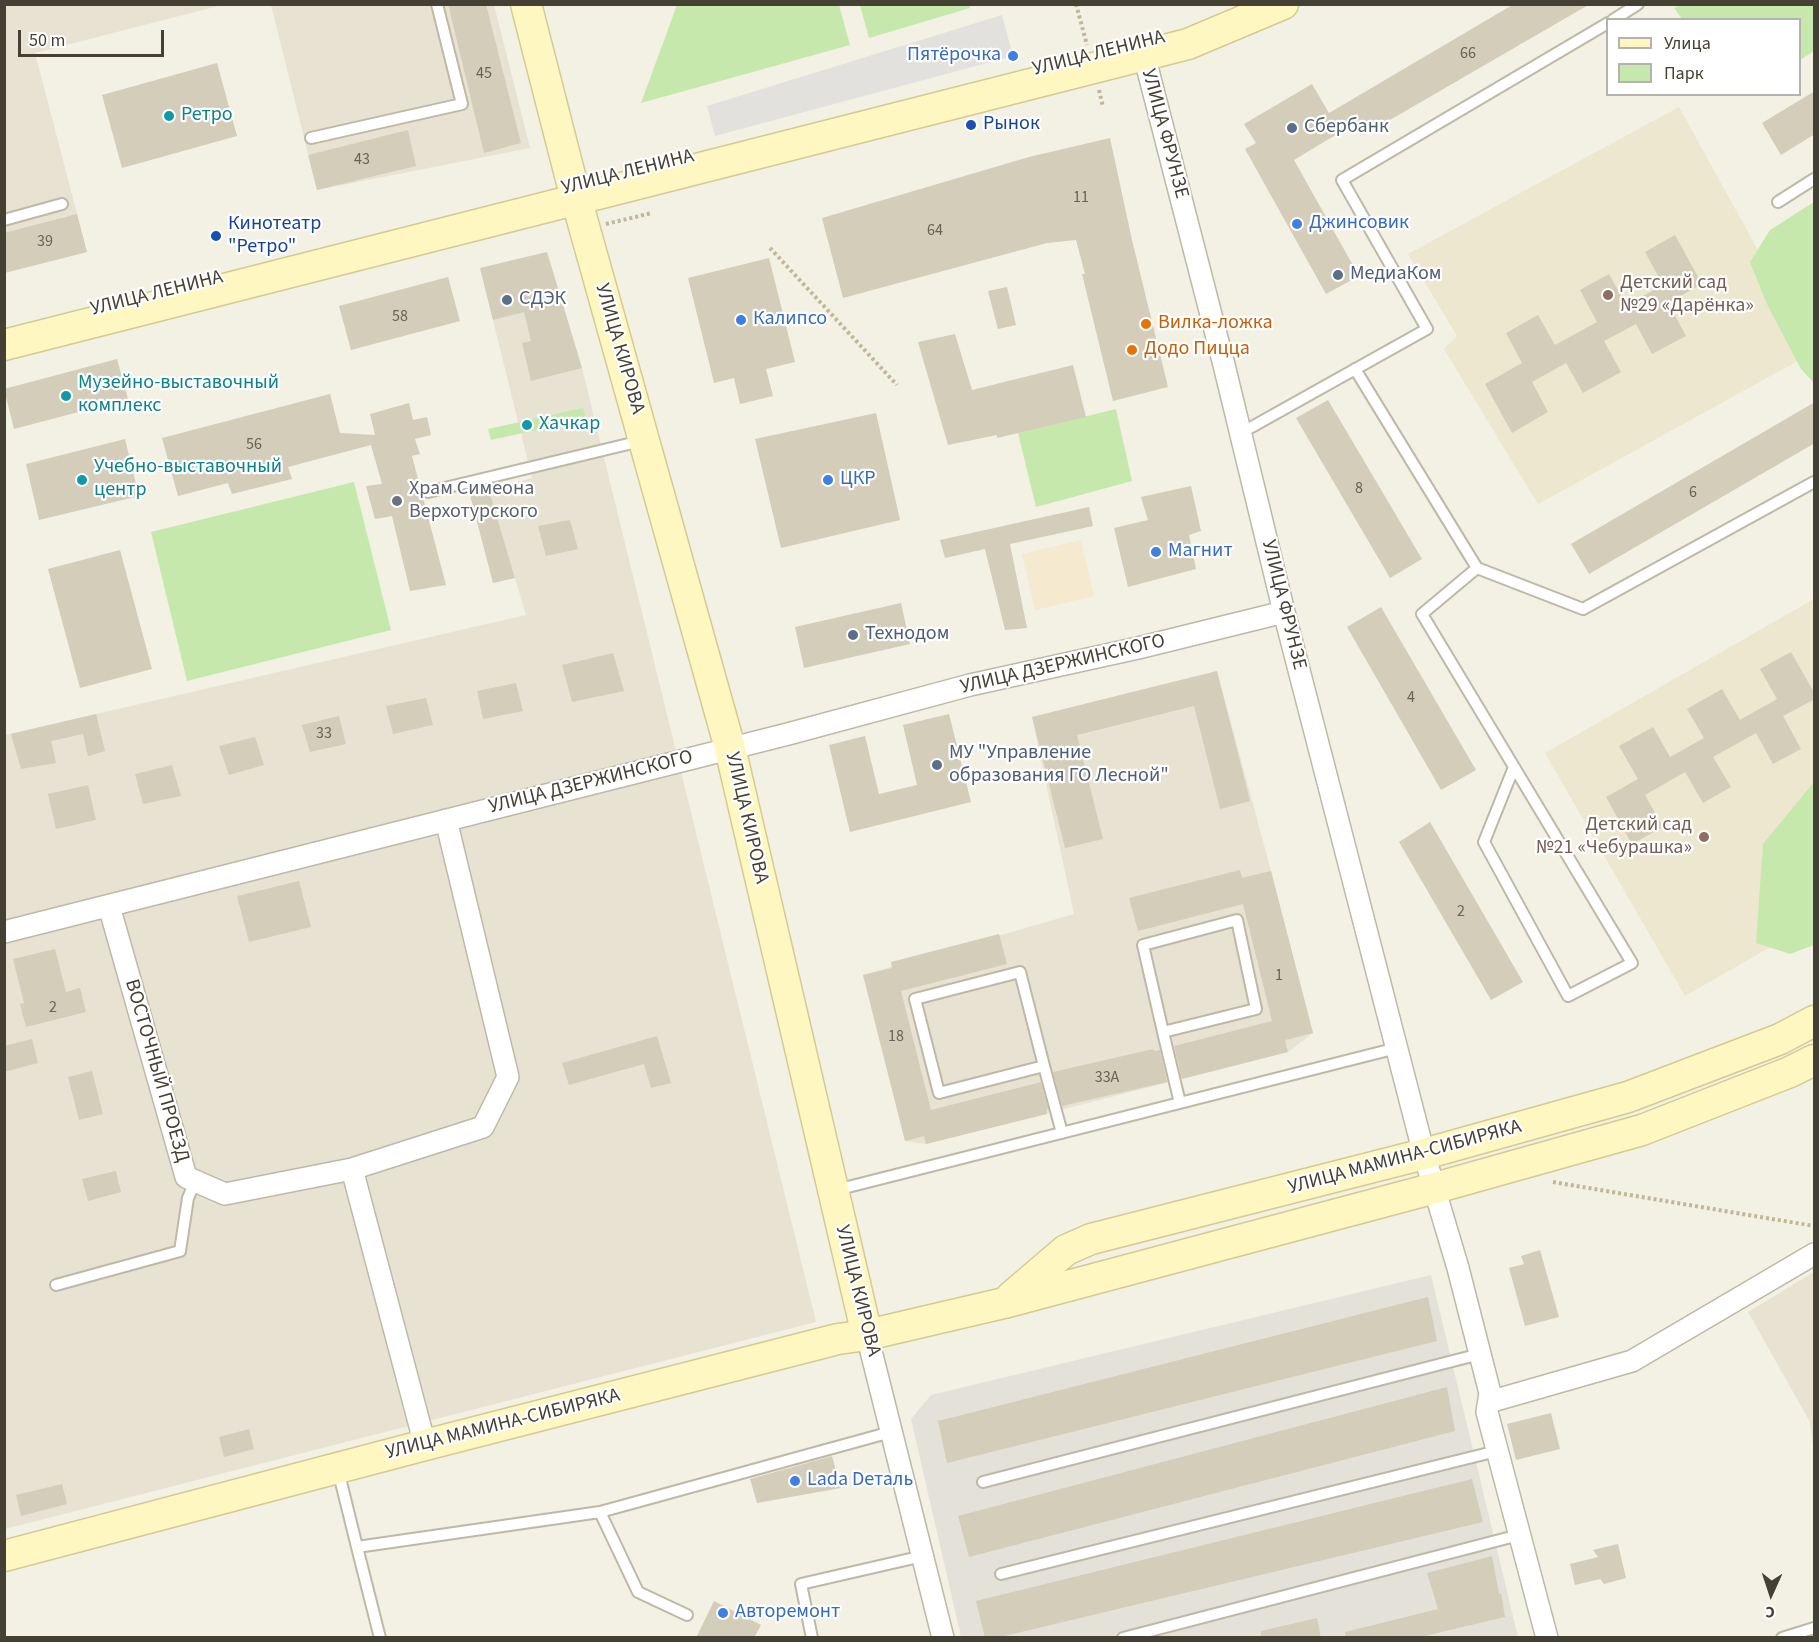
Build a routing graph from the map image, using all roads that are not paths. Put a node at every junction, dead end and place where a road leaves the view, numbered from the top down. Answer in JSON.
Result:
{"nodes":[{"id":1,"x":437,"y":4,"type":"edge"},
{"id":2,"x":526,"y":4,"type":"edge"},
{"id":3,"x":1249,"y":4,"type":"edge"},
{"id":4,"x":1283,"y":4,"type":"edge"},
{"id":5,"x":1638,"y":4,"type":"edge"},
{"id":6,"x":1616,"y":18,"type":"edge"},
{"id":7,"x":1606,"y":24,"type":"edge"},
{"id":8,"x":1142,"y":49,"type":"junction"},
{"id":9,"x":311,"y":138,"type":"dead end"},
{"id":10,"x":1815,"y":179,"type":"edge"},
{"id":11,"x":575,"y":193,"type":"junction"},
{"id":12,"x":1778,"y":202,"type":"dead end"},
{"id":13,"x":62,"y":204,"type":"dead end"},
{"id":14,"x":4,"y":220,"type":"edge"},
{"id":15,"x":4,"y":334,"type":"edge"},
{"id":16,"x":4,"y":345,"type":"edge"},
{"id":17,"x":1355,"y":369,"type":"junction"},
{"id":18,"x":1241,"y":433,"type":"junction"},
{"id":19,"x":644,"y":440,"type":"junction"},
{"id":20,"x":1815,"y":482,"type":"edge"},
{"id":21,"x":428,"y":492,"type":"dead end"},
{"id":22,"x":1477,"y":568,"type":"junction"},
{"id":23,"x":1284,"y":612,"type":"junction"},
{"id":24,"x":730,"y":748,"type":"junction"},
{"id":25,"x":1514,"y":767,"type":"junction"},
{"id":26,"x":446,"y":820,"type":"junction"},
{"id":27,"x":109,"y":906,"type":"junction"},
{"id":28,"x":4,"y":932,"type":"edge"},
{"id":29,"x":1815,"y":1021,"type":"edge"},
{"id":30,"x":1162,"y":1032,"type":"junction"},
{"id":31,"x":1397,"y":1048,"type":"junction"},
{"id":32,"x":1815,"y":1060,"type":"edge"},
{"id":33,"x":1044,"y":1066,"type":"junction"},
{"id":34,"x":1180,"y":1103,"type":"junction"},
{"id":35,"x":1062,"y":1133,"type":"junction"},
{"id":36,"x":1424,"y":1154,"type":"junction"},
{"id":37,"x":352,"y":1169,"type":"junction"},
{"id":38,"x":195,"y":1182,"type":"junction"},
{"id":39,"x":1435,"y":1188,"type":"junction"},
{"id":40,"x":833,"y":1191,"type":"junction"},
{"id":41,"x":1815,"y":1254,"type":"edge"},
{"id":42,"x":56,"y":1285,"type":"dead end"},
{"id":43,"x":1004,"y":1303,"type":"junction"},
{"id":44,"x":867,"y":1335,"type":"junction"},
{"id":45,"x":1480,"y":1354,"type":"junction"},
{"id":46,"x":1489,"y":1402,"type":"junction"},
{"id":47,"x":891,"y":1432,"type":"junction"},
{"id":48,"x":425,"y":1445,"type":"junction"},
{"id":49,"x":1497,"y":1451,"type":"junction"},
{"id":50,"x":338,"y":1468,"type":"junction"},
{"id":51,"x":983,"y":1482,"type":"dead end"},
{"id":52,"x":600,"y":1512,"type":"junction"},
{"id":53,"x":1519,"y":1535,"type":"junction"},
{"id":54,"x":357,"y":1547,"type":"junction"},
{"id":55,"x":4,"y":1556,"type":"edge"},
{"id":56,"x":923,"y":1556,"type":"junction"},
{"id":57,"x":1001,"y":1574,"type":"dead end"},
{"id":58,"x":687,"y":1616,"type":"dead end"},
{"id":59,"x":1815,"y":1628,"type":"edge"},
{"id":60,"x":380,"y":1638,"type":"edge"},
{"id":61,"x":812,"y":1638,"type":"edge"},
{"id":62,"x":944,"y":1638,"type":"edge"},
{"id":63,"x":1123,"y":1638,"type":"edge"},
{"id":64,"x":1547,"y":1638,"type":"edge"},
{"id":65,"x":1782,"y":1638,"type":"edge"}],
"edges":[{"from":1,"to":9,"type":"lane"},
{"from":2,"to":11,"type":"main road","name":"УЛИЦА КИРОВА"},
{"from":3,"to":8,"type":"main road","name":"УЛИЦА ЛЕНИНА"},
{"from":4,"to":8,"type":"main road"},
{"from":5,"to":6,"type":"lane"},
{"from":7,"to":17,"type":"lane"},
{"from":8,"to":11,"type":"main road","name":"УЛИЦА ЛЕНИНА"},
{"from":8,"to":18,"type":"street","name":"УЛИЦА ФРУНЗЕ"},
{"from":10,"to":12,"type":"lane"},
{"from":11,"to":15,"type":"main road","name":"УЛИЦА ЛЕНИНА"},
{"from":11,"to":16,"type":"main road"},
{"from":11,"to":19,"type":"main road","name":"УЛИЦА КИРОВА"},
{"from":13,"to":14,"type":"lane"},
{"from":17,"to":18,"type":"lane"},
{"from":17,"to":22,"type":"lane"},
{"from":18,"to":23,"type":"street","name":"УЛИЦА ФРУНЗЕ"},
{"from":19,"to":21,"type":"lane"},
{"from":19,"to":24,"type":"main road","name":"УЛИЦА КИРОВА"},
{"from":20,"to":22,"type":"lane"},
{"from":22,"to":25,"type":"lane"},
{"from":23,"to":24,"type":"street","name":"УЛИЦА ДЗЕРЖИНСКОГО"},
{"from":23,"to":31,"type":"street","name":"УЛИЦА ФРУНЗЕ"},
{"from":24,"to":26,"type":"street","name":"УЛИЦА ДЗЕРЖИНСКОГО"},
{"from":24,"to":40,"type":"main road","name":"УЛИЦА КИРОВА"},
{"from":25,"to":25,"type":"lane"},
{"from":26,"to":27,"type":"street","name":"УЛИЦА ДЗЕРЖИНСКОГО"},
{"from":26,"to":37,"type":"street","name":"ВОСТОЧНЫЙ ПРОЕЗД"},
{"from":27,"to":28,"type":"street","name":"УЛИЦА ДЗЕРЖИНСКОГО"},
{"from":27,"to":38,"type":"street","name":"ВОСТОЧНЫЙ ПРОЕЗД"},
{"from":29,"to":36,"type":"main road","name":"УЛИЦА МАМИНА-СИБИРЯКА"},
{"from":30,"to":30,"type":"lane"},
{"from":30,"to":34,"type":"lane"},
{"from":31,"to":34,"type":"lane"},
{"from":31,"to":36,"type":"street","name":"УЛИЦА ФРУНЗЕ"},
{"from":32,"to":39,"type":"main road","name":"УЛИЦА МАМИНА-СИБИРЯКА"},
{"from":33,"to":33,"type":"lane"},
{"from":33,"to":35,"type":"lane"},
{"from":34,"to":35,"type":"lane"},
{"from":35,"to":40,"type":"lane"},
{"from":36,"to":39,"type":"street","name":"УЛИЦА ФРУНЗЕ"},
{"from":36,"to":43,"type":"main road","name":"УЛИЦА МАМИНА-СИБИРЯКА"},
{"from":37,"to":38,"type":"street","name":"ВОСТОЧНЫЙ ПРОЕЗД"},
{"from":37,"to":48,"type":"street"},
{"from":38,"to":42,"type":"lane"},
{"from":39,"to":43,"type":"main road","name":"УЛИЦА МАМИНА-СИБИРЯКА"},
{"from":39,"to":45,"type":"street","name":"УЛИЦА ФРУНЗЕ"},
{"from":40,"to":44,"type":"main road","name":"УЛИЦА КИРОВА"},
{"from":41,"to":46,"type":"street"},
{"from":43,"to":44,"type":"main road","name":"УЛИЦА МАМИНА-СИБИРЯКА"},
{"from":44,"to":47,"type":"street","name":"УЛИЦА КИРОВА"},
{"from":44,"to":48,"type":"main road","name":"УЛИЦА МАМИНА-СИБИРЯКА"},
{"from":45,"to":46,"type":"street","name":"УЛИЦА ФРУНЗЕ"},
{"from":45,"to":51,"type":"lane"},
{"from":46,"to":49,"type":"street","name":"УЛИЦА ФРУНЗЕ"},
{"from":47,"to":52,"type":"lane"},
{"from":47,"to":56,"type":"street","name":"УЛИЦА КИРОВА"},
{"from":48,"to":50,"type":"main road","name":"УЛИЦА МАМИНА-СИБИРЯКА"},
{"from":49,"to":53,"type":"street","name":"УЛИЦА ФРУНЗЕ"},
{"from":49,"to":57,"type":"lane"},
{"from":50,"to":54,"type":"lane"},
{"from":50,"to":55,"type":"main road","name":"УЛИЦА МАМИНА-СИБИРЯКА"},
{"from":52,"to":54,"type":"lane"},
{"from":52,"to":58,"type":"lane"},
{"from":53,"to":63,"type":"lane"},
{"from":53,"to":64,"type":"street","name":"УЛИЦА ФРУНЗЕ"},
{"from":54,"to":60,"type":"lane"},
{"from":56,"to":61,"type":"lane"},
{"from":56,"to":62,"type":"street","name":"УЛИЦА КИРОВА"},
{"from":59,"to":65,"type":"lane"}]}
